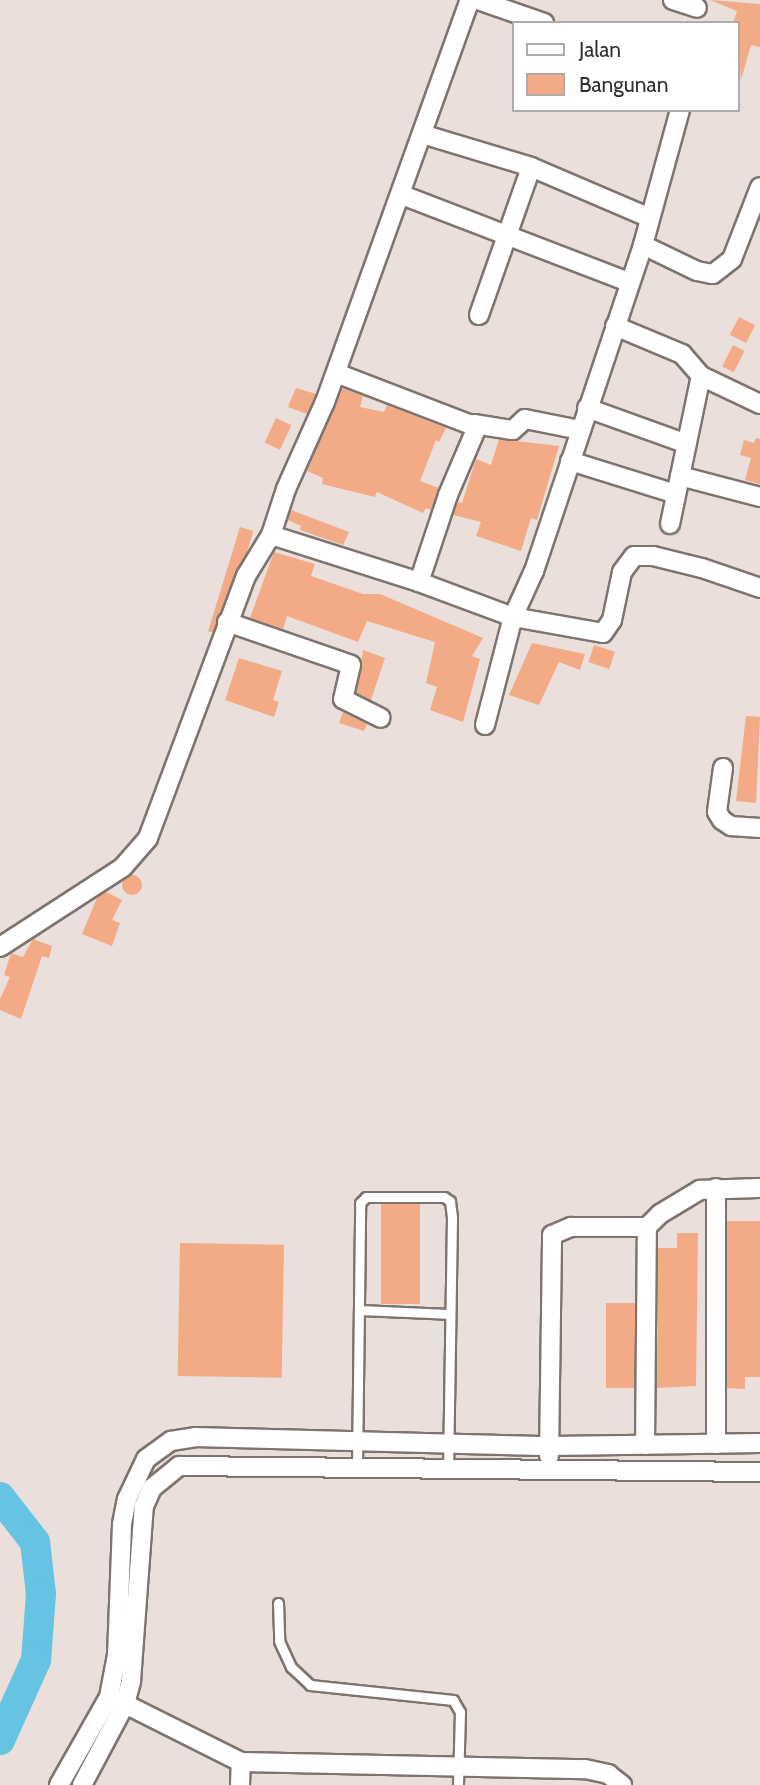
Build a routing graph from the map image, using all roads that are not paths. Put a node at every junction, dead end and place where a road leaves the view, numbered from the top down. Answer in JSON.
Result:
{"nodes":[{"id":1,"x":470,"y":0,"type":"edge"},
{"id":2,"x":478,"y":0,"type":"edge"},
{"id":3,"x":673,"y":0,"type":"edge"},
{"id":4,"x":697,"y":10,"type":"edge"},
{"id":5,"x":538,"y":21,"type":"edge"},
{"id":6,"x":679,"y":112,"type":"edge"},
{"id":7,"x":422,"y":134,"type":"junction"},
{"id":8,"x":531,"y":167,"type":"junction"},
{"id":9,"x":760,"y":187,"type":"edge"},
{"id":10,"x":402,"y":195,"type":"junction"},
{"id":11,"x":650,"y":218,"type":"junction"},
{"id":12,"x":508,"y":239,"type":"junction"},
{"id":13,"x":642,"y":245,"type":"junction"},
{"id":14,"x":629,"y":282,"type":"junction"},
{"id":15,"x":479,"y":315,"type":"dead end"},
{"id":16,"x":615,"y":326,"type":"junction"},
{"id":17,"x":336,"y":373,"type":"junction"},
{"id":18,"x":701,"y":376,"type":"junction"},
{"id":19,"x":760,"y":404,"type":"edge"},
{"id":20,"x":587,"y":408,"type":"junction"},
{"id":21,"x":474,"y":424,"type":"junction"},
{"id":22,"x":580,"y":430,"type":"junction"},
{"id":23,"x":687,"y":444,"type":"junction"},
{"id":24,"x":570,"y":461,"type":"junction"},
{"id":25,"x":680,"y":475,"type":"junction"},
{"id":26,"x":676,"y":494,"type":"junction"},
{"id":27,"x":760,"y":497,"type":"edge"},
{"id":28,"x":670,"y":524,"type":"dead end"},
{"id":29,"x":271,"y":535,"type":"junction"},
{"id":30,"x":419,"y":582,"type":"junction"},
{"id":31,"x":760,"y":588,"type":"edge"},
{"id":32,"x":513,"y":617,"type":"junction"},
{"id":33,"x":227,"y":622,"type":"junction"},
{"id":34,"x":381,"y":718,"type":"dead end"},
{"id":35,"x":485,"y":725,"type":"dead end"},
{"id":36,"x":723,"y":768,"type":"dead end"},
{"id":37,"x":760,"y":828,"type":"edge"},
{"id":38,"x":0,"y":947,"type":"edge"},
{"id":39,"x":716,"y":1188,"type":"junction"},
{"id":40,"x":760,"y":1188,"type":"edge"},
{"id":41,"x":647,"y":1227,"type":"junction"},
{"id":42,"x":359,"y":1310,"type":"junction"},
{"id":43,"x":449,"y":1314,"type":"junction"},
{"id":44,"x":359,"y":1439,"type":"junction"},
{"id":45,"x":171,"y":1441,"type":"junction"},
{"id":46,"x":448,"y":1443,"type":"junction"},
{"id":47,"x":760,"y":1443,"type":"edge"},
{"id":48,"x":716,"y":1444,"type":"junction"},
{"id":49,"x":645,"y":1445,"type":"junction"},
{"id":50,"x":674,"y":1445,"type":"junction"},
{"id":51,"x":550,"y":1446,"type":"junction"},
{"id":52,"x":179,"y":1465,"type":"junction"},
{"id":53,"x":357,"y":1467,"type":"junction"},
{"id":54,"x":447,"y":1467,"type":"junction"},
{"id":55,"x":548,"y":1467,"type":"junction"},
{"id":56,"x":672,"y":1471,"type":"junction"},
{"id":57,"x":760,"y":1472,"type":"edge"},
{"id":58,"x":278,"y":1603,"type":"dead end"},
{"id":59,"x":117,"y":1700,"type":"junction"},
{"id":60,"x":241,"y":1762,"type":"junction"},
{"id":61,"x":458,"y":1765,"type":"junction"},
{"id":62,"x":59,"y":1785,"type":"edge"},
{"id":63,"x":82,"y":1785,"type":"edge"},
{"id":64,"x":240,"y":1785,"type":"edge"},
{"id":65,"x":458,"y":1785,"type":"edge"},
{"id":66,"x":622,"y":1785,"type":"edge"}],
"edges":[{"from":1,"to":7,"type":"street"},
{"from":2,"to":5,"type":"street"},
{"from":3,"to":4,"type":"street"},
{"from":6,"to":11,"type":"street"},
{"from":7,"to":8,"type":"street"},
{"from":7,"to":10,"type":"street"},
{"from":8,"to":11,"type":"street"},
{"from":8,"to":12,"type":"street"},
{"from":9,"to":13,"type":"street"},
{"from":10,"to":12,"type":"street"},
{"from":10,"to":17,"type":"street"},
{"from":11,"to":13,"type":"street"},
{"from":12,"to":14,"type":"street"},
{"from":12,"to":15,"type":"street"},
{"from":13,"to":14,"type":"street"},
{"from":14,"to":16,"type":"street"},
{"from":16,"to":18,"type":"street"},
{"from":16,"to":20,"type":"street"},
{"from":17,"to":21,"type":"street"},
{"from":17,"to":29,"type":"street"},
{"from":18,"to":19,"type":"street"},
{"from":18,"to":23,"type":"street"},
{"from":20,"to":22,"type":"street"},
{"from":20,"to":23,"type":"street"},
{"from":21,"to":22,"type":"street"},
{"from":21,"to":30,"type":"street"},
{"from":22,"to":24,"type":"street"},
{"from":23,"to":25,"type":"street"},
{"from":24,"to":26,"type":"street"},
{"from":24,"to":32,"type":"street"},
{"from":25,"to":26,"type":"street"},
{"from":25,"to":27,"type":"street"},
{"from":26,"to":28,"type":"street"},
{"from":29,"to":30,"type":"street"},
{"from":29,"to":33,"type":"street"},
{"from":30,"to":32,"type":"street"},
{"from":31,"to":32,"type":"street"},
{"from":32,"to":35,"type":"street"},
{"from":33,"to":34,"type":"street"},
{"from":33,"to":38,"type":"street"},
{"from":36,"to":37,"type":"street"},
{"from":39,"to":40,"type":"street"},
{"from":39,"to":41,"type":"street"},
{"from":39,"to":48,"type":"street"},
{"from":41,"to":49,"type":"street"},
{"from":41,"to":51,"type":"street"},
{"from":42,"to":43,"type":"lane"},
{"from":42,"to":43,"type":"lane"},
{"from":42,"to":44,"type":"lane"},
{"from":43,"to":46,"type":"lane"},
{"from":44,"to":45,"type":"street"},
{"from":44,"to":46,"type":"street"},
{"from":44,"to":53,"type":"lane"},
{"from":45,"to":52,"type":"street"},
{"from":45,"to":59,"type":"street"},
{"from":46,"to":51,"type":"street"},
{"from":46,"to":54,"type":"lane"},
{"from":47,"to":48,"type":"street"},
{"from":48,"to":50,"type":"street"},
{"from":49,"to":50,"type":"street"},
{"from":49,"to":51,"type":"street"},
{"from":50,"to":56,"type":"street"},
{"from":51,"to":55,"type":"street"},
{"from":52,"to":53,"type":"street"},
{"from":52,"to":59,"type":"street"},
{"from":53,"to":54,"type":"street"},
{"from":54,"to":55,"type":"street"},
{"from":55,"to":56,"type":"street"},
{"from":56,"to":57,"type":"street"},
{"from":58,"to":61,"type":"lane"},
{"from":59,"to":60,"type":"street"},
{"from":59,"to":62,"type":"street"},
{"from":59,"to":63,"type":"street"},
{"from":60,"to":61,"type":"street"},
{"from":60,"to":64,"type":"street"},
{"from":61,"to":65,"type":"lane"},
{"from":61,"to":66,"type":"street"}]}
